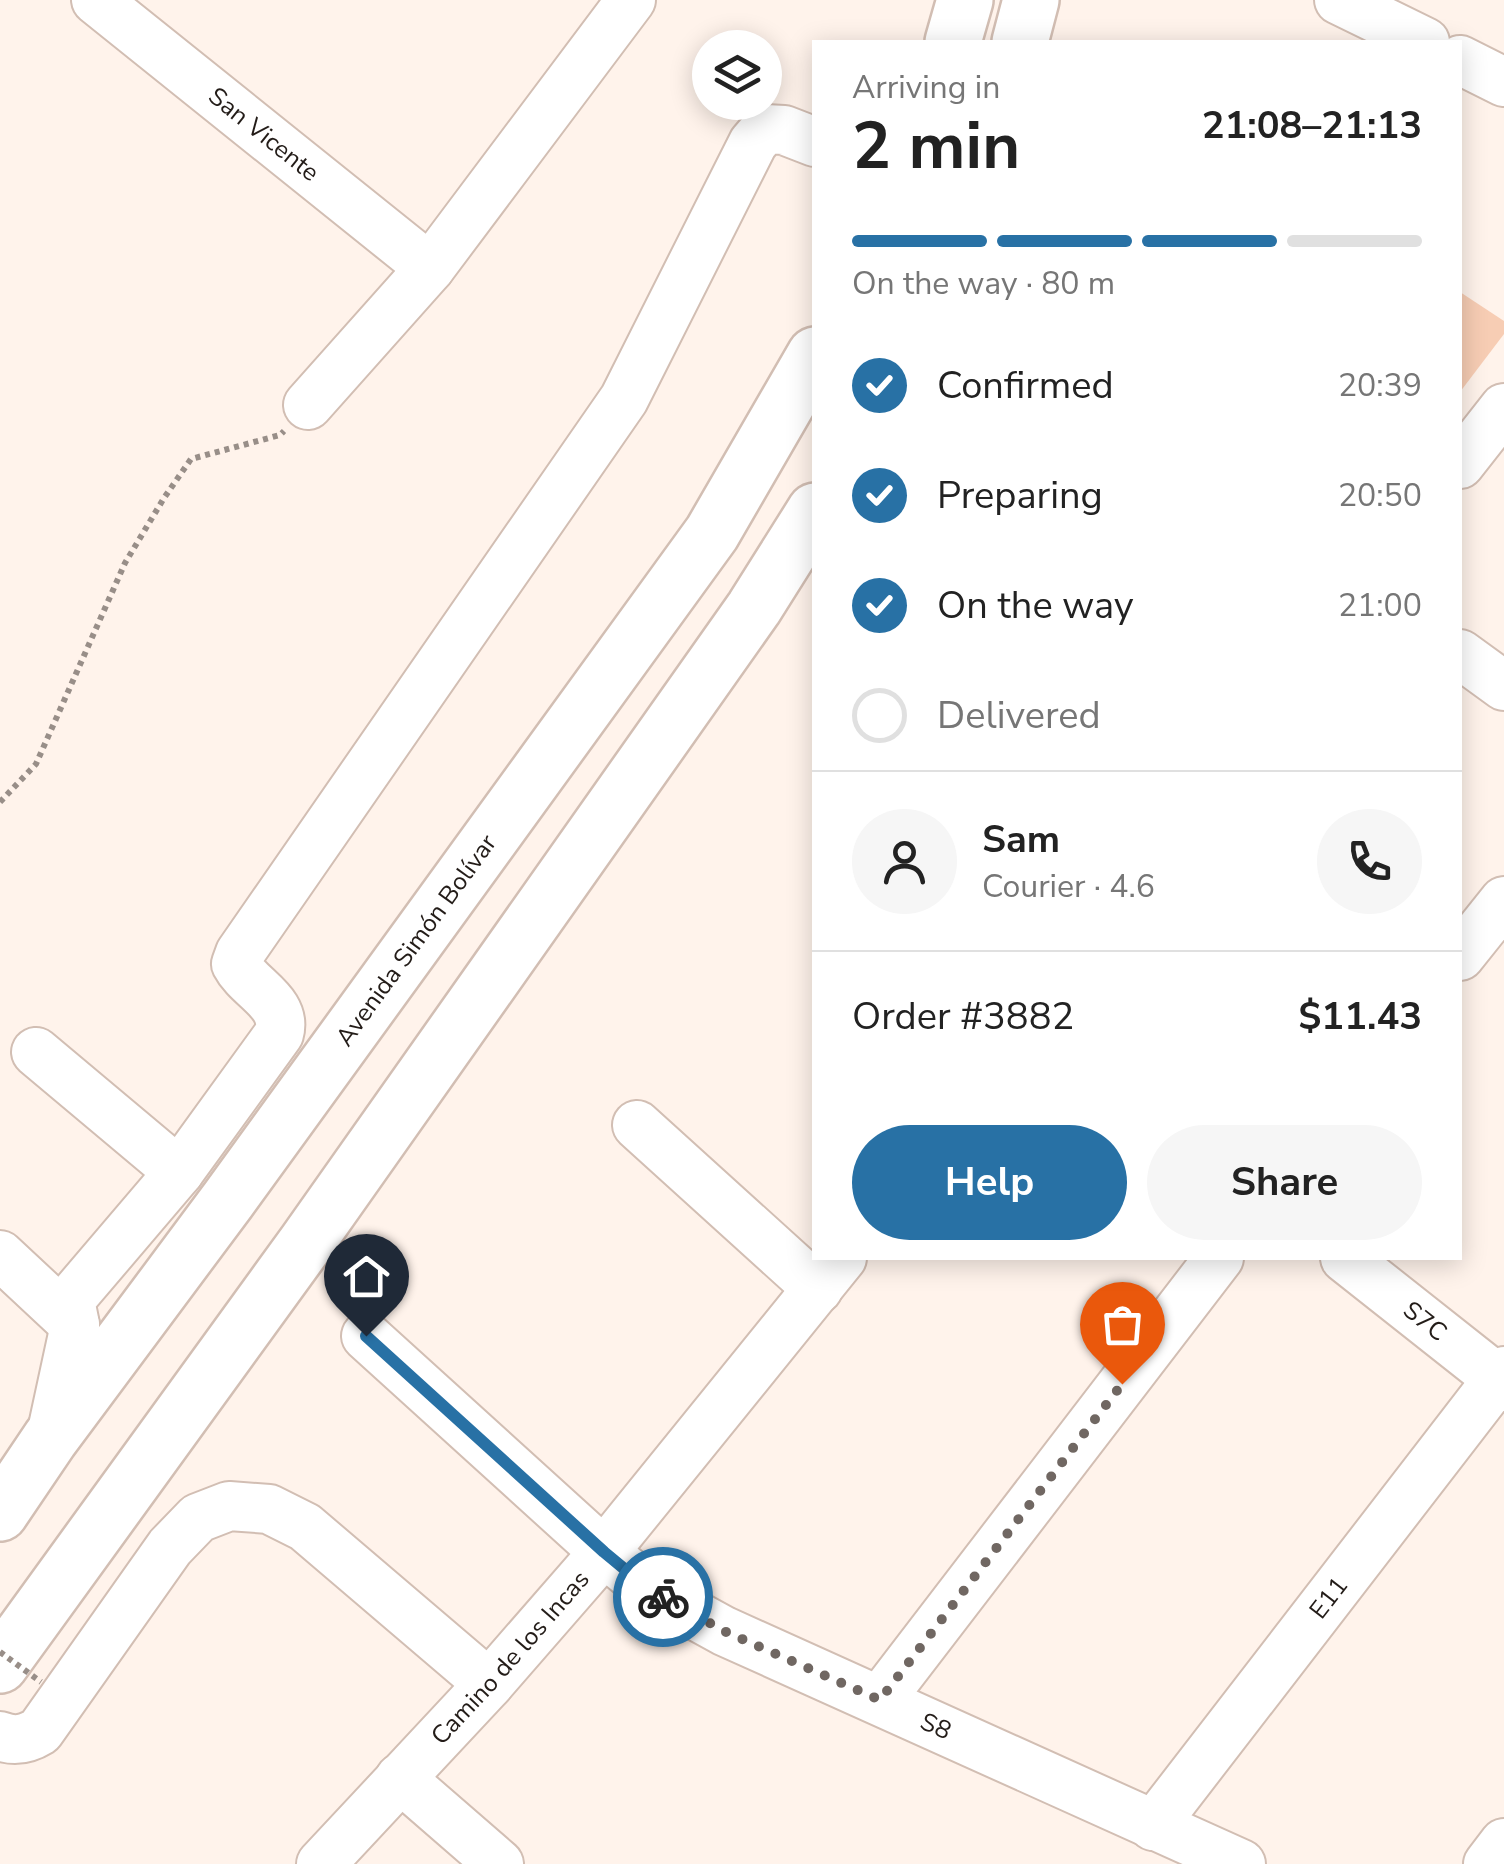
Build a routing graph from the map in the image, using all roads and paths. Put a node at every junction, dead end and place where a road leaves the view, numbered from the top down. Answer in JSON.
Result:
{"nodes":[{"id":1,"x":96,"y":0,"type":"edge"},
{"id":2,"x":630,"y":0,"type":"edge"},
{"id":3,"x":965,"y":0,"type":"edge"},
{"id":4,"x":1032,"y":0,"type":"edge"},
{"id":5,"x":1339,"y":0,"type":"edge"},
{"id":6,"x":954,"y":40,"type":"edge"},
{"id":7,"x":1021,"y":40,"type":"edge"},
{"id":8,"x":1421,"y":40,"type":"edge"},
{"id":9,"x":1462,"y":61,"type":"edge"},
{"id":10,"x":1504,"y":82,"type":"edge"},
{"id":11,"x":812,"y":141,"type":"edge"},
{"id":12,"x":430,"y":268,"type":"junction"},
{"id":13,"x":812,"y":360,"type":"edge"},
{"id":14,"x":308,"y":406,"type":"joint"},
{"id":15,"x":1504,"y":408,"type":"edge"},
{"id":16,"x":1462,"y":461,"type":"edge"},
{"id":17,"x":812,"y":516,"type":"edge"},
{"id":18,"x":1462,"y":655,"type":"edge"},
{"id":19,"x":1504,"y":686,"type":"edge"},
{"id":20,"x":0,"y":802,"type":"edge"},
{"id":21,"x":1504,"y":901,"type":"edge"},
{"id":22,"x":1462,"y":954,"type":"edge"},
{"id":23,"x":36,"y":1052,"type":"dead end"},
{"id":24,"x":637,"y":1125,"type":"dead end"},
{"id":25,"x":179,"y":1172,"type":"junction"},
{"id":26,"x":0,"y":1254,"type":"edge"},
{"id":27,"x":812,"y":1259,"type":"edge"},
{"id":28,"x":1217,"y":1260,"type":"edge"},
{"id":29,"x":1348,"y":1260,"type":"edge"},
{"id":30,"x":830,"y":1273,"type":"edge"},
{"id":31,"x":75,"y":1325,"type":"junction"},
{"id":32,"x":366,"y":1336,"type":"dead end"},
{"id":33,"x":1502,"y":1379,"type":"edge"},
{"id":34,"x":50,"y":1439,"type":"junction"},
{"id":35,"x":0,"y":1513,"type":"edge"},
{"id":36,"x":604,"y":1552,"type":"junction"},
{"id":37,"x":0,"y":1652,"type":"edge"},
{"id":38,"x":20,"y":1673,"type":"edge"},
{"id":39,"x":489,"y":1684,"type":"junction"},
{"id":40,"x":880,"y":1700,"type":"junction"},
{"id":41,"x":0,"y":1736,"type":"edge"},
{"id":42,"x":400,"y":1778,"type":"junction"},
{"id":43,"x":1153,"y":1826,"type":"junction"},
{"id":44,"x":1504,"y":1843,"type":"edge"},
{"id":45,"x":320,"y":1864,"type":"edge"},
{"id":46,"x":499,"y":1864,"type":"edge"},
{"id":47,"x":1241,"y":1864,"type":"edge"},
{"id":48,"x":1488,"y":1864,"type":"edge"}],
"edges":[{"from":1,"to":12,"type":"street","name":"San Vicente"},
{"from":2,"to":12,"type":"street"},
{"from":3,"to":6,"type":"highway"},
{"from":4,"to":7,"type":"highway"},
{"from":5,"to":8,"type":"street"},
{"from":9,"to":10,"type":"street"},
{"from":11,"to":25,"type":"street"},
{"from":12,"to":14,"type":"street"},
{"from":13,"to":34,"type":"highway","name":"Avenida Simón Bolívar"},
{"from":14,"to":20,"type":"path"},
{"from":15,"to":16,"type":"street"},
{"from":17,"to":38,"type":"highway"},
{"from":18,"to":19,"type":"street"},
{"from":21,"to":22,"type":"street"},
{"from":23,"to":25,"type":"street"},
{"from":24,"to":27,"type":"street"},
{"from":25,"to":31,"type":"street"},
{"from":26,"to":31,"type":"street"},
{"from":28,"to":40,"type":"street"},
{"from":29,"to":33,"type":"street","name":"S7C"},
{"from":30,"to":36,"type":"street","name":"Camino de los Incas"},
{"from":31,"to":34,"type":"street"},
{"from":32,"to":36,"type":"street","name":"S8"},
{"from":33,"to":43,"type":"street","name":"E11"},
{"from":34,"to":35,"type":"highway","name":"Avenida Simón Bolívar"},
{"from":36,"to":39,"type":"street","name":"Camino de los Incas"},
{"from":36,"to":40,"type":"street","name":"S8"},
{"from":37,"to":38,"type":"path","bridge":true},
{"from":39,"to":41,"type":"street"},
{"from":39,"to":42,"type":"street","name":"Camino de los Incas"},
{"from":40,"to":43,"type":"street","name":"S8"},
{"from":42,"to":45,"type":"street","name":"Camino de los Incas"},
{"from":42,"to":46,"type":"street"},
{"from":43,"to":47,"type":"street","name":"S8"},
{"from":44,"to":48,"type":"street"}]}
